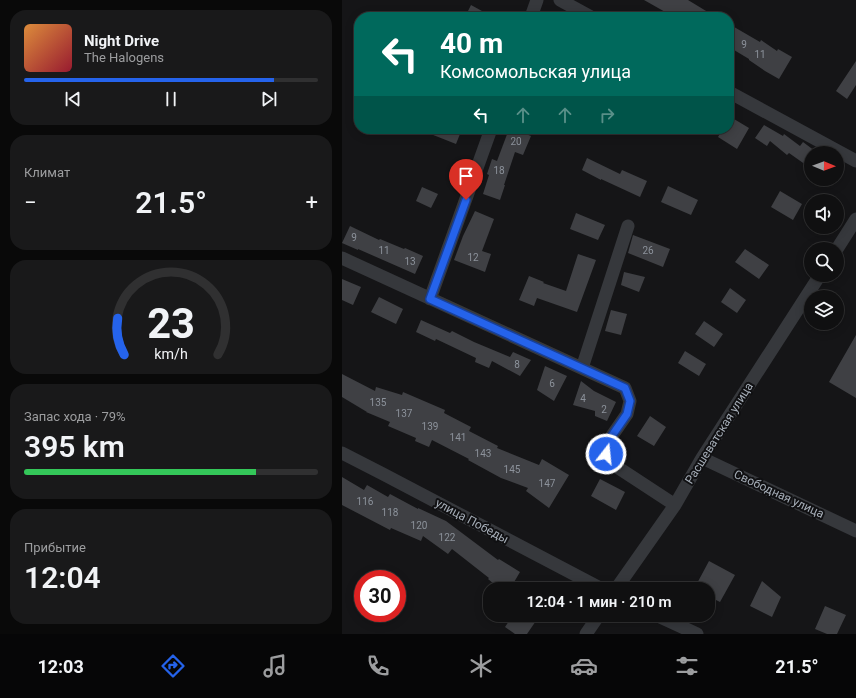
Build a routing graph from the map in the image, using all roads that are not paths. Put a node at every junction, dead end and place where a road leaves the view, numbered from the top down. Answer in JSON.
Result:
{"nodes":[{"id":1,"x":537,"y":0,"type":"edge"},
{"id":2,"x":562,"y":0,"type":"edge"},
{"id":3,"x":533,"y":12,"type":"edge"},
{"id":4,"x":582,"y":12,"type":"edge"},
{"id":5,"x":734,"y":95,"type":"edge"},
{"id":6,"x":489,"y":134,"type":"edge"},
{"id":7,"x":856,"y":161,"type":"edge"},
{"id":8,"x":856,"y":219,"type":"edge"},
{"id":9,"x":628,"y":226,"type":"dead end"},
{"id":10,"x":841,"y":242,"type":"edge"},
{"id":11,"x":342,"y":258,"type":"edge"},
{"id":12,"x":815,"y":282,"type":"edge"},
{"id":13,"x":430,"y":299,"type":"junction"},
{"id":14,"x":582,"y":368,"type":"junction"},
{"id":15,"x":342,"y":453,"type":"edge"},
{"id":16,"x":702,"y":458,"type":"junction"},
{"id":17,"x":675,"y":505,"type":"junction"},
{"id":18,"x":856,"y":531,"type":"edge"},
{"id":19,"x":589,"y":582,"type":"edge"},
{"id":20,"x":621,"y":582,"type":"edge"},
{"id":21,"x":594,"y":622,"type":"edge"},
{"id":22,"x":671,"y":622,"type":"edge"},
{"id":23,"x":586,"y":634,"type":"edge"},
{"id":24,"x":697,"y":634,"type":"edge"}],
"edges":[{"from":1,"to":3,"type":"street"},
{"from":2,"to":4,"type":"street"},
{"from":5,"to":7,"type":"street"},
{"from":6,"to":13,"type":"street"},
{"from":8,"to":10,"type":"street"},
{"from":9,"to":14,"type":"street"},
{"from":11,"to":13,"type":"street"},
{"from":12,"to":16,"type":"street","name":"Расшеватская улица"},
{"from":13,"to":14,"type":"street"},
{"from":14,"to":17,"type":"street"},
{"from":15,"to":19,"type":"street","name":"улица Победы"},
{"from":16,"to":17,"type":"street","name":"Расшеватская улица"},
{"from":16,"to":18,"type":"street","name":"Свободная улица"},
{"from":17,"to":20,"type":"street","name":"Расшеватская улица"},
{"from":21,"to":23,"type":"street"},
{"from":22,"to":24,"type":"street"}]}
